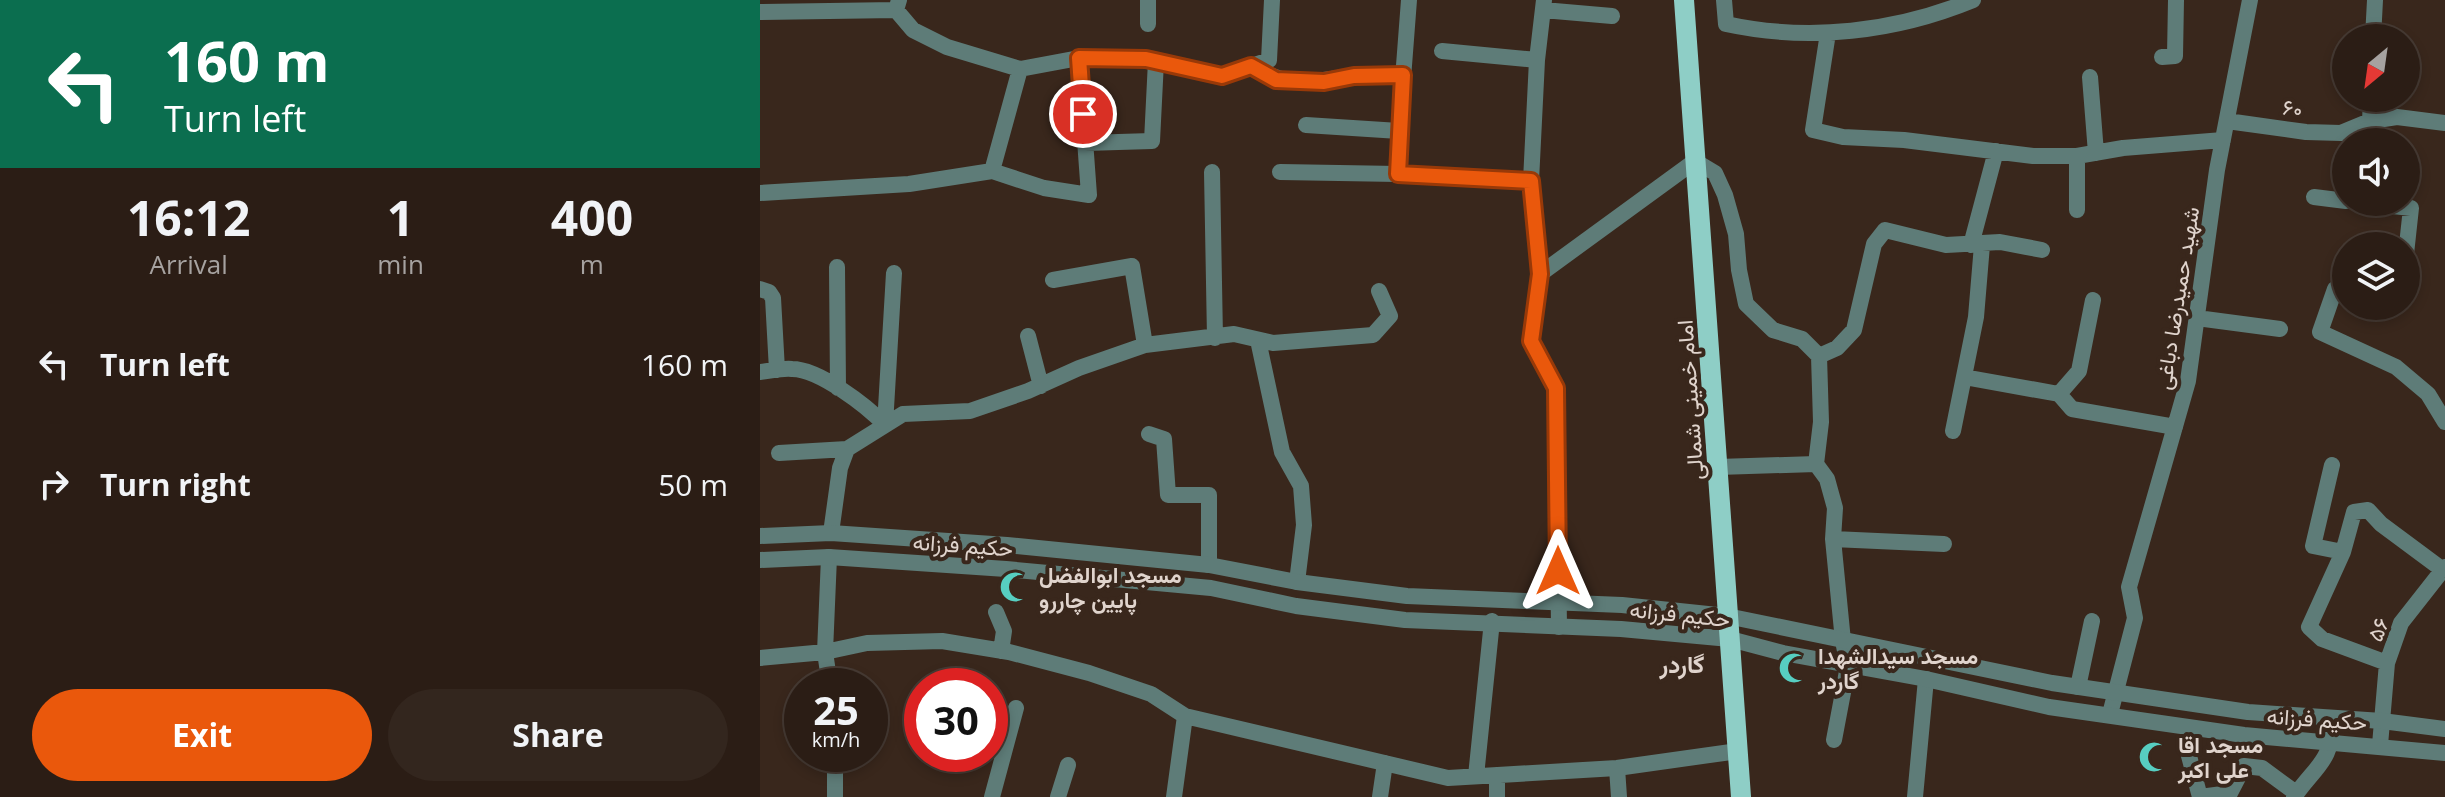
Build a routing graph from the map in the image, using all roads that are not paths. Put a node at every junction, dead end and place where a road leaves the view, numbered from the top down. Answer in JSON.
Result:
{"nodes":[{"id":1,"x":1148,"y":0,"type":"edge"},
{"id":2,"x":1272,"y":0,"type":"edge"},
{"id":3,"x":1409,"y":0,"type":"edge"},
{"id":4,"x":1684,"y":0,"type":"edge"},
{"id":5,"x":1724,"y":0,"type":"edge"},
{"id":6,"x":1973,"y":0,"type":"edge"},
{"id":7,"x":2176,"y":0,"type":"edge"},
{"id":8,"x":2250,"y":0,"type":"edge"},
{"id":9,"x":2375,"y":0,"type":"edge"},
{"id":10,"x":897,"y":5,"type":"edge"},
{"id":11,"x":1544,"y":5,"type":"edge"},
{"id":12,"x":760,"y":12,"type":"edge"},
{"id":13,"x":1612,"y":16,"type":"dead end"},
{"id":14,"x":1148,"y":24,"type":"dead end"},
{"id":15,"x":2374,"y":24,"type":"edge"},
{"id":16,"x":1828,"y":33,"type":"junction"},
{"id":17,"x":1442,"y":51,"type":"dead end"},
{"id":18,"x":2162,"y":57,"type":"dead end"},
{"id":19,"x":1079,"y":58,"type":"junction"},
{"id":20,"x":1537,"y":60,"type":"junction"},
{"id":21,"x":1156,"y":61,"type":"junction"},
{"id":22,"x":1251,"y":66,"type":"junction"},
{"id":23,"x":1020,"y":69,"type":"junction"},
{"id":24,"x":1403,"y":75,"type":"junction"},
{"id":25,"x":2090,"y":77,"type":"dead end"},
{"id":26,"x":2370,"y":112,"type":"edge"},
{"id":27,"x":2227,"y":121,"type":"junction"},
{"id":28,"x":2370,"y":121,"type":"junction"},
{"id":29,"x":2445,"y":123,"type":"edge"},
{"id":30,"x":1306,"y":125,"type":"dead end"},
{"id":31,"x":1399,"y":131,"type":"junction"},
{"id":32,"x":2223,"y":140,"type":"junction"},
{"id":33,"x":1085,"y":143,"type":"junction"},
{"id":34,"x":1996,"y":151,"type":"junction"},
{"id":35,"x":2096,"y":153,"type":"junction"},
{"id":36,"x":2077,"y":156,"type":"junction"},
{"id":37,"x":1695,"y":161,"type":"junction"},
{"id":38,"x":992,"y":171,"type":"junction"},
{"id":39,"x":1212,"y":172,"type":"dead end"},
{"id":40,"x":1280,"y":172,"type":"dead end"},
{"id":41,"x":1398,"y":174,"type":"junction"},
{"id":42,"x":1531,"y":181,"type":"junction"},
{"id":43,"x":760,"y":193,"type":"edge"},
{"id":44,"x":2314,"y":197,"type":"dead end"},
{"id":45,"x":2332,"y":199,"type":"edge"},
{"id":46,"x":2077,"y":210,"type":"dead end"},
{"id":47,"x":1977,"y":245,"type":"junction"},
{"id":48,"x":2042,"y":250,"type":"dead end"},
{"id":49,"x":837,"y":267,"type":"dead end"},
{"id":50,"x":894,"y":273,"type":"dead end"},
{"id":51,"x":1540,"y":274,"type":"junction"},
{"id":52,"x":1053,"y":280,"type":"dead end"},
{"id":53,"x":760,"y":289,"type":"edge"},
{"id":54,"x":1379,"y":291,"type":"dead end"},
{"id":55,"x":2332,"y":298,"type":"edge"},
{"id":56,"x":2093,"y":300,"type":"dead end"},
{"id":57,"x":2197,"y":318,"type":"junction"},
{"id":58,"x":2280,"y":329,"type":"dead end"},
{"id":59,"x":1028,"y":336,"type":"dead end"},
{"id":60,"x":1215,"y":338,"type":"junction"},
{"id":61,"x":1258,"y":340,"type":"junction"},
{"id":62,"x":1145,"y":345,"type":"junction"},
{"id":63,"x":1819,"y":356,"type":"junction"},
{"id":64,"x":768,"y":371,"type":"edge"},
{"id":65,"x":1964,"y":377,"type":"junction"},
{"id":66,"x":1041,"y":386,"type":"junction"},
{"id":67,"x":838,"y":388,"type":"junction"},
{"id":68,"x":2059,"y":394,"type":"junction"},
{"id":69,"x":2445,"y":422,"type":"edge"},
{"id":70,"x":885,"y":425,"type":"junction"},
{"id":71,"x":2175,"y":427,"type":"junction"},
{"id":72,"x":1953,"y":431,"type":"dead end"},
{"id":73,"x":1149,"y":434,"type":"dead end"},
{"id":74,"x":847,"y":449,"type":"junction"},
{"id":75,"x":779,"y":453,"type":"dead end"},
{"id":76,"x":1816,"y":464,"type":"junction"},
{"id":77,"x":2332,"y":465,"type":"dead end"},
{"id":78,"x":1718,"y":467,"type":"junction"},
{"id":79,"x":831,"y":533,"type":"junction"},
{"id":80,"x":760,"y":536,"type":"edge"},
{"id":81,"x":1833,"y":539,"type":"junction"},
{"id":82,"x":1944,"y":544,"type":"dead end"},
{"id":83,"x":2343,"y":552,"type":"junction"},
{"id":84,"x":829,"y":557,"type":"junction"},
{"id":85,"x":760,"y":560,"type":"edge"},
{"id":86,"x":1209,"y":565,"type":"junction"},
{"id":87,"x":2444,"y":569,"type":"edge"},
{"id":88,"x":1297,"y":582,"type":"junction"},
{"id":89,"x":1558,"y":603,"type":"junction"},
{"id":90,"x":996,"y":612,"type":"dead end"},
{"id":91,"x":1727,"y":616,"type":"junction"},
{"id":92,"x":1492,"y":621,"type":"junction"},
{"id":93,"x":2092,"y":621,"type":"dead end"},
{"id":94,"x":1559,"y":627,"type":"junction"},
{"id":95,"x":1730,"y":639,"type":"junction"},
{"id":96,"x":1843,"y":641,"type":"junction"},
{"id":97,"x":1001,"y":651,"type":"junction"},
{"id":98,"x":825,"y":652,"type":"junction"},
{"id":99,"x":760,"y":658,"type":"edge"},
{"id":100,"x":2387,"y":663,"type":"junction"},
{"id":101,"x":1848,"y":666,"type":"junction"},
{"id":102,"x":827,"y":668,"type":"edge"},
{"id":103,"x":1926,"y":679,"type":"junction"},
{"id":104,"x":2078,"y":687,"type":"junction"},
{"id":105,"x":2115,"y":692,"type":"junction"},
{"id":106,"x":1016,"y":708,"type":"dead end"},
{"id":107,"x":2110,"y":714,"type":"junction"},
{"id":108,"x":1185,"y":716,"type":"junction"},
{"id":109,"x":2333,"y":718,"type":"junction"},
{"id":110,"x":2382,"y":721,"type":"junction"},
{"id":111,"x":2445,"y":729,"type":"edge"},
{"id":112,"x":1834,"y":740,"type":"dead end"},
{"id":113,"x":2332,"y":741,"type":"junction"},
{"id":114,"x":2380,"y":745,"type":"junction"},
{"id":115,"x":1738,"y":751,"type":"junction"},
{"id":116,"x":2445,"y":753,"type":"edge"},
{"id":117,"x":2189,"y":756,"type":"dead end"},
{"id":118,"x":1385,"y":763,"type":"junction"},
{"id":119,"x":1068,"y":765,"type":"dead end"},
{"id":120,"x":1617,"y":768,"type":"junction"},
{"id":121,"x":835,"y":772,"type":"edge"},
{"id":122,"x":1497,"y":775,"type":"junction"},
{"id":123,"x":1476,"y":776,"type":"junction"},
{"id":124,"x":2295,"y":795,"type":"edge"},
{"id":125,"x":835,"y":797,"type":"edge"},
{"id":126,"x":992,"y":797,"type":"edge"},
{"id":127,"x":1058,"y":797,"type":"edge"},
{"id":128,"x":1174,"y":797,"type":"edge"},
{"id":129,"x":1380,"y":797,"type":"edge"},
{"id":130,"x":1497,"y":797,"type":"edge"},
{"id":131,"x":1619,"y":797,"type":"edge"},
{"id":132,"x":1741,"y":797,"type":"edge"},
{"id":133,"x":1915,"y":797,"type":"edge"}],
"edges":[{"from":1,"to":14,"type":"street"},
{"from":2,"to":22,"type":"street"},
{"from":3,"to":24,"type":"street"},
{"from":4,"to":37,"type":"main road","name":"امام خمینی شمالی"},
{"from":5,"to":16,"type":"street"},
{"from":6,"to":16,"type":"street"},
{"from":7,"to":18,"type":"street"},
{"from":8,"to":27,"type":"street","name":"شهید حمیدرضا دباغی"},
{"from":9,"to":15,"type":"street"},
{"from":10,"to":12,"type":"street"},
{"from":10,"to":23,"type":"street"},
{"from":11,"to":13,"type":"street"},
{"from":11,"to":20,"type":"street"},
{"from":16,"to":34,"type":"street"},
{"from":17,"to":20,"type":"street"},
{"from":19,"to":21,"type":"street"},
{"from":19,"to":23,"type":"street"},
{"from":19,"to":33,"type":"street"},
{"from":20,"to":42,"type":"street"},
{"from":21,"to":22,"type":"street"},
{"from":21,"to":33,"type":"street"},
{"from":22,"to":24,"type":"street"},
{"from":23,"to":38,"type":"street"},
{"from":24,"to":31,"type":"street"},
{"from":25,"to":35,"type":"street"},
{"from":26,"to":28,"type":"street"},
{"from":27,"to":28,"type":"street","name":"۶۰"},
{"from":27,"to":32,"type":"street","name":"شهید حمیدرضا دباغی"},
{"from":28,"to":29,"type":"street","name":"۶۰"},
{"from":30,"to":31,"type":"street"},
{"from":31,"to":41,"type":"street"},
{"from":32,"to":35,"type":"street"},
{"from":32,"to":57,"type":"street","name":"شهید حمیدرضا دباغی"},
{"from":33,"to":38,"type":"street"},
{"from":34,"to":36,"type":"street"},
{"from":34,"to":47,"type":"street"},
{"from":35,"to":36,"type":"street"},
{"from":36,"to":46,"type":"street"},
{"from":37,"to":51,"type":"street"},
{"from":37,"to":63,"type":"street"},
{"from":37,"to":78,"type":"main road","name":"امام خمینی شمالی"},
{"from":38,"to":43,"type":"street"},
{"from":39,"to":60,"type":"street"},
{"from":40,"to":41,"type":"street"},
{"from":41,"to":42,"type":"street"},
{"from":42,"to":51,"type":"street"},
{"from":44,"to":45,"type":"street"},
{"from":47,"to":48,"type":"street"},
{"from":47,"to":63,"type":"street"},
{"from":47,"to":65,"type":"street"},
{"from":49,"to":67,"type":"street"},
{"from":50,"to":70,"type":"street"},
{"from":51,"to":89,"type":"street"},
{"from":52,"to":62,"type":"street"},
{"from":53,"to":64,"type":"street"},
{"from":54,"to":61,"type":"street"},
{"from":55,"to":69,"type":"street"},
{"from":56,"to":68,"type":"street"},
{"from":57,"to":58,"type":"street"},
{"from":57,"to":71,"type":"street","name":"شهید حمیدرضا دباغی"},
{"from":59,"to":66,"type":"street"},
{"from":60,"to":61,"type":"street"},
{"from":60,"to":62,"type":"street"},
{"from":61,"to":88,"type":"street"},
{"from":62,"to":66,"type":"street"},
{"from":63,"to":76,"type":"street"},
{"from":64,"to":67,"type":"street"},
{"from":65,"to":68,"type":"street"},
{"from":65,"to":72,"type":"street"},
{"from":66,"to":70,"type":"street"},
{"from":67,"to":70,"type":"street"},
{"from":68,"to":71,"type":"street"},
{"from":70,"to":74,"type":"street"},
{"from":71,"to":105,"type":"street","name":"شهید حمیدرضا دباغی"},
{"from":73,"to":86,"type":"street"},
{"from":74,"to":75,"type":"street"},
{"from":74,"to":79,"type":"street"},
{"from":76,"to":78,"type":"street"},
{"from":76,"to":81,"type":"street"},
{"from":77,"to":83,"type":"street"},
{"from":78,"to":91,"type":"main road","name":"امام خمینی شمالی"},
{"from":79,"to":80,"type":"street","name":"حکیم فرزانه"},
{"from":79,"to":84,"type":"street"},
{"from":79,"to":86,"type":"street","name":"حکیم فرزانه"},
{"from":81,"to":82,"type":"street"},
{"from":81,"to":96,"type":"street"},
{"from":83,"to":87,"type":"street"},
{"from":83,"to":100,"type":"street"},
{"from":84,"to":85,"type":"street","name":"حکیم فرزانه"},
{"from":84,"to":92,"type":"street","name":"حکیم فرزانه"},
{"from":84,"to":98,"type":"street"},
{"from":86,"to":88,"type":"street","name":"حکیم فرزانه"},
{"from":87,"to":100,"type":"street","name":"۵۶"},
{"from":88,"to":89,"type":"street","name":"حکیم فرزانه"},
{"from":89,"to":91,"type":"street","name":"حکیم فرزانه"},
{"from":89,"to":94,"type":"street"},
{"from":90,"to":97,"type":"street"},
{"from":91,"to":95,"type":"main road","name":"امام خمینی شمالی"},
{"from":91,"to":96,"type":"street","name":"حکیم فرزانه"},
{"from":92,"to":94,"type":"street","name":"حکیم فرزانه"},
{"from":92,"to":123,"type":"street"},
{"from":93,"to":104,"type":"street"},
{"from":94,"to":95,"type":"street","name":"حکیم فرزانه"},
{"from":95,"to":101,"type":"street","name":"حکیم فرزانه"},
{"from":95,"to":115,"type":"main road","name":"امام خمینی شمالی"},
{"from":96,"to":101,"type":"street"},
{"from":96,"to":104,"type":"street","name":"حکیم فرزانه"},
{"from":97,"to":98,"type":"street"},
{"from":97,"to":108,"type":"street"},
{"from":98,"to":99,"type":"street"},
{"from":98,"to":102,"type":"street"},
{"from":100,"to":110,"type":"street","name":"۵۶"},
{"from":101,"to":103,"type":"street","name":"حکیم فرزانه"},
{"from":101,"to":112,"type":"street"},
{"from":103,"to":107,"type":"street","name":"حکیم فرزانه"},
{"from":103,"to":133,"type":"street"},
{"from":104,"to":105,"type":"street","name":"حکیم فرزانه"},
{"from":105,"to":107,"type":"street","name":"شهید حمیدرضا دباغی"},
{"from":105,"to":109,"type":"street","name":"حکیم فرزانه"},
{"from":106,"to":126,"type":"street"},
{"from":107,"to":113,"type":"street","name":"حکیم فرزانه"},
{"from":108,"to":118,"type":"street"},
{"from":108,"to":128,"type":"street"},
{"from":109,"to":110,"type":"street","name":"حکیم فرزانه"},
{"from":109,"to":113,"type":"street"},
{"from":110,"to":111,"type":"street","name":"حکیم فرزانه"},
{"from":110,"to":114,"type":"street","name":"۵۶"},
{"from":113,"to":114,"type":"street","name":"حکیم فرزانه"},
{"from":113,"to":124,"type":"street"},
{"from":114,"to":116,"type":"street","name":"حکیم فرزانه"},
{"from":115,"to":120,"type":"street"},
{"from":115,"to":132,"type":"main road","name":"امام خمینی شمالی"},
{"from":117,"to":124,"type":"street"},
{"from":118,"to":123,"type":"street"},
{"from":118,"to":129,"type":"street"},
{"from":119,"to":127,"type":"street"},
{"from":120,"to":122,"type":"street"},
{"from":120,"to":131,"type":"street"},
{"from":121,"to":125,"type":"street"},
{"from":122,"to":123,"type":"street"},
{"from":122,"to":130,"type":"street"}]}
